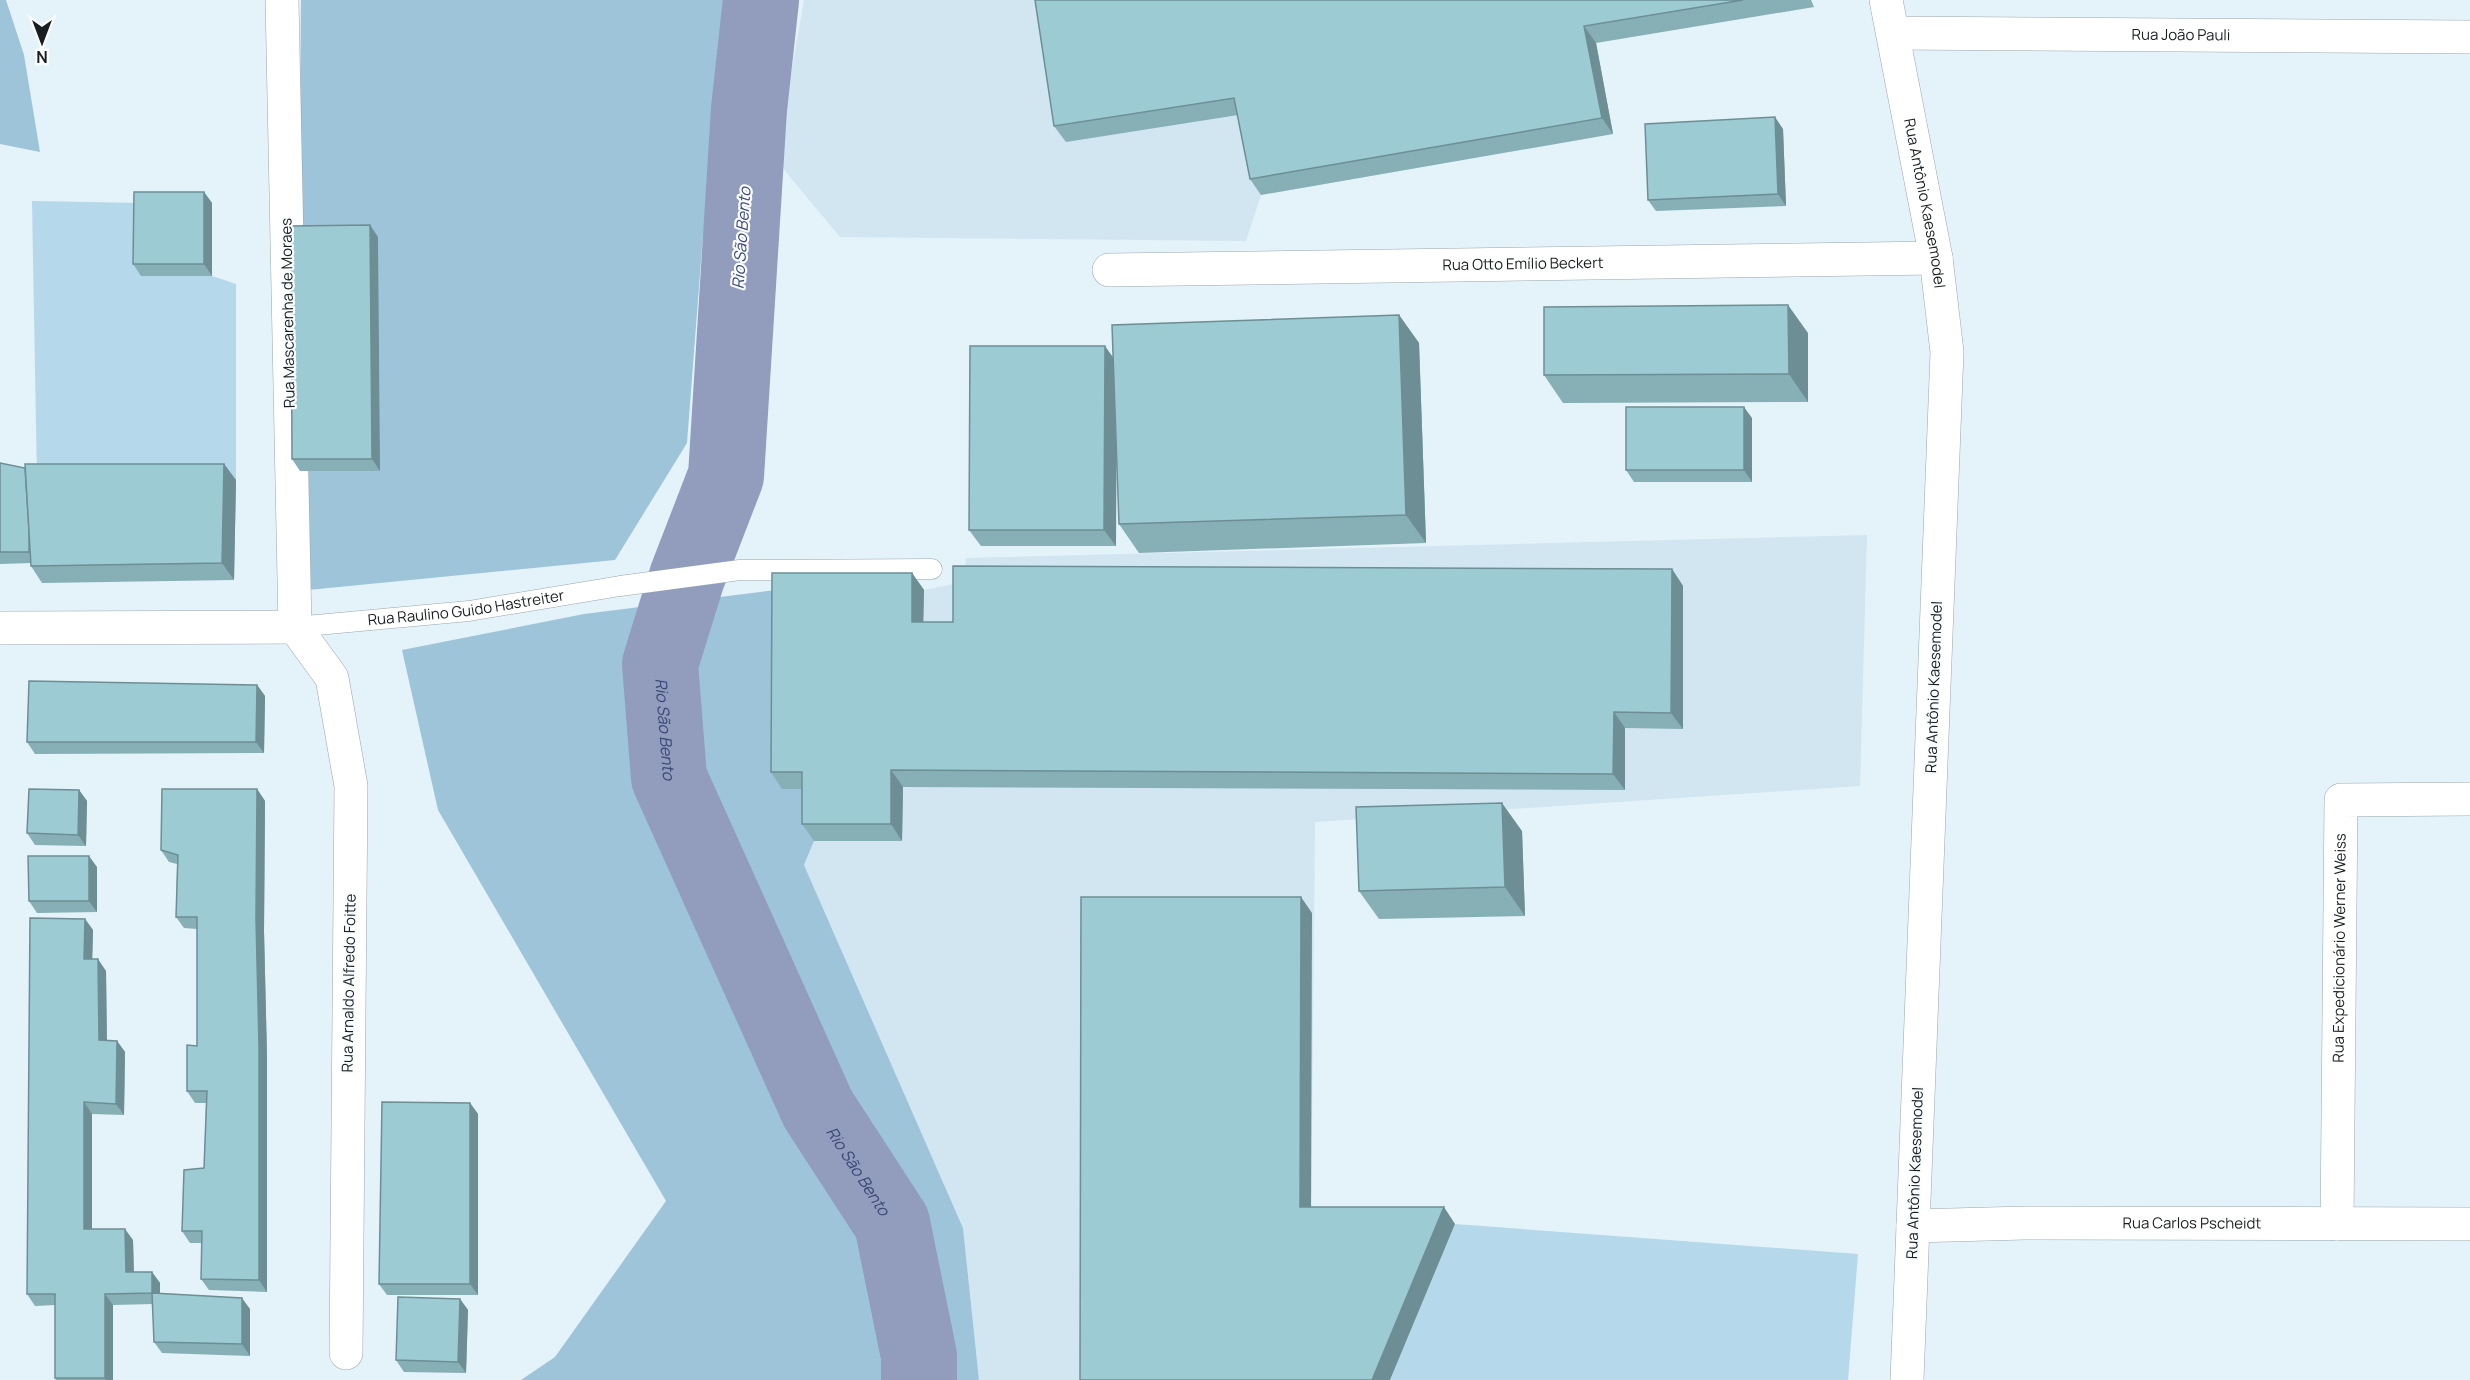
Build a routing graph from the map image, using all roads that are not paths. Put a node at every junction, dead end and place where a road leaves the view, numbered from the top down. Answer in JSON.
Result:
{"nodes":[{"id":1,"x":282,"y":0,"type":"edge"},
{"id":2,"x":1886,"y":0,"type":"edge"},
{"id":3,"x":1893,"y":33,"type":"junction"},
{"id":4,"x":2470,"y":37,"type":"edge"},
{"id":5,"x":1936,"y":258,"type":"junction"},
{"id":6,"x":1109,"y":270,"type":"dead end"},
{"id":7,"x":932,"y":569,"type":"dead end"},
{"id":8,"x":295,"y":627,"type":"junction"},
{"id":9,"x":0,"y":628,"type":"edge"},
{"id":10,"x":2470,"y":799,"type":"edge"},
{"id":11,"x":2337,"y":1224,"type":"junction"},
{"id":12,"x":2470,"y":1224,"type":"edge"},
{"id":13,"x":1913,"y":1226,"type":"junction"},
{"id":14,"x":346,"y":1353,"type":"dead end"},
{"id":15,"x":1907,"y":1380,"type":"edge"}],
"edges":[{"from":1,"to":8,"type":"street","name":"Rua Mascarenha de Moraes"},
{"from":2,"to":3,"type":"street","name":"Rua Antônio Kaesemodel"},
{"from":3,"to":4,"type":"street","name":"Rua João Pauli"},
{"from":3,"to":5,"type":"street","name":"Rua Antônio Kaesemodel"},
{"from":5,"to":6,"type":"street","name":"Rua Otto Emílio Beckert"},
{"from":5,"to":13,"type":"street","name":"Rua Antônio Kaesemodel"},
{"from":7,"to":8,"type":"lane","name":"Rua Raulino Guido Hastreiter"},
{"from":8,"to":9,"type":"street","name":"Rua Raulino Guido Hastreiter"},
{"from":8,"to":14,"type":"street","name":"Rua Arnaldo Alfredo Foitte"},
{"from":10,"to":11,"type":"street","name":"Rua Expedicionário Werner Weiss"},
{"from":11,"to":12,"type":"street","name":"Rua Carlos Pscheidt"},
{"from":11,"to":13,"type":"street","name":"Rua Carlos Pscheidt"},
{"from":13,"to":15,"type":"street","name":"Rua Antônio Kaesemodel"}]}
